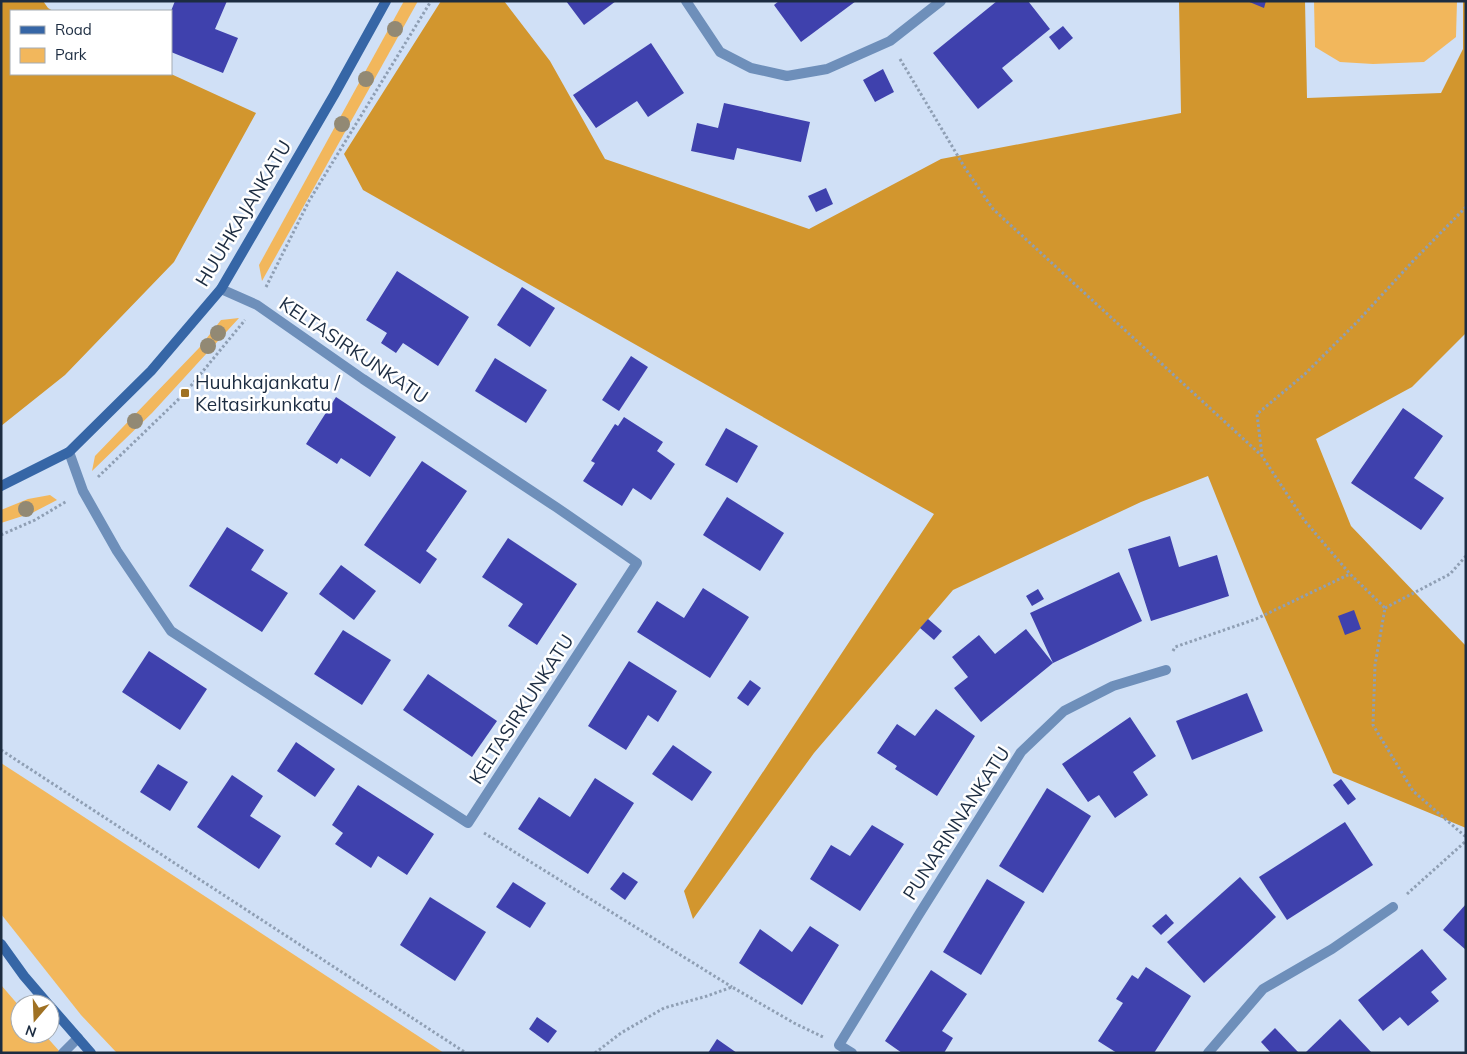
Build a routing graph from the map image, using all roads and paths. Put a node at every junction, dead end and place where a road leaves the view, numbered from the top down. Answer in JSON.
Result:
{"nodes":[{"id":1,"x":386,"y":1,"type":"edge"},
{"id":2,"x":686,"y":1,"type":"edge"},
{"id":3,"x":941,"y":1,"type":"edge"},
{"id":4,"x":890,"y":41,"type":"junction"},
{"id":5,"x":1466,"y":207,"type":"edge"},
{"id":6,"x":221,"y":289,"type":"junction"},
{"id":7,"x":69,"y":452,"type":"junction"},
{"id":8,"x":1262,"y":456,"type":"junction"},
{"id":9,"x":1,"y":486,"type":"edge"},
{"id":10,"x":1466,"y":556,"type":"edge"},
{"id":11,"x":1350,"y":574,"type":"junction"},
{"id":12,"x":1385,"y":608,"type":"junction"},
{"id":13,"x":1166,"y":670,"type":"joint"},
{"id":14,"x":1,"y":750,"type":"edge"},
{"id":15,"x":468,"y":823,"type":"junction"},
{"id":16,"x":1466,"y":837,"type":"edge"},
{"id":17,"x":1466,"y":841,"type":"edge"},
{"id":18,"x":1392,"y":907,"type":"joint"},
{"id":19,"x":1,"y":944,"type":"edge"},
{"id":20,"x":732,"y":987,"type":"junction"},
{"id":21,"x":40,"y":994,"type":"edge"},
{"id":22,"x":60,"y":1018,"type":"edge"},
{"id":23,"x":78,"y":1038,"type":"junction"},
{"id":24,"x":839,"y":1045,"type":"junction"},
{"id":25,"x":63,"y":1053,"type":"edge"},
{"id":26,"x":91,"y":1053,"type":"edge"},
{"id":27,"x":466,"y":1053,"type":"edge"},
{"id":28,"x":596,"y":1053,"type":"edge"},
{"id":29,"x":852,"y":1053,"type":"edge"},
{"id":30,"x":1208,"y":1053,"type":"edge"}],
"edges":[{"from":1,"to":6,"type":"street","name":"HUUHKAJANKATU"},
{"from":2,"to":4,"type":"street"},
{"from":3,"to":4,"type":"street"},
{"from":4,"to":8,"type":"path"},
{"from":5,"to":8,"type":"path"},
{"from":6,"to":7,"type":"street","name":"HUUHKAJANKATU"},
{"from":6,"to":15,"type":"street","name":"KELTASIRKUNKATU"},
{"from":7,"to":9,"type":"street","name":"HUUHKAJANKATU"},
{"from":7,"to":15,"type":"street"},
{"from":8,"to":11,"type":"path"},
{"from":10,"to":12,"type":"path"},
{"from":11,"to":12,"type":"path"},
{"from":11,"to":13,"type":"path"},
{"from":12,"to":16,"type":"path"},
{"from":13,"to":24,"type":"street","name":"PUNARINNANKATU"},
{"from":14,"to":27,"type":"path"},
{"from":15,"to":20,"type":"path"},
{"from":17,"to":18,"type":"path"},
{"from":18,"to":30,"type":"street"},
{"from":19,"to":21,"type":"street"},
{"from":20,"to":24,"type":"path"},
{"from":20,"to":28,"type":"path"},
{"from":22,"to":23,"type":"street"},
{"from":23,"to":25,"type":"street"},
{"from":23,"to":26,"type":"street"},
{"from":24,"to":29,"type":"street"}]}
